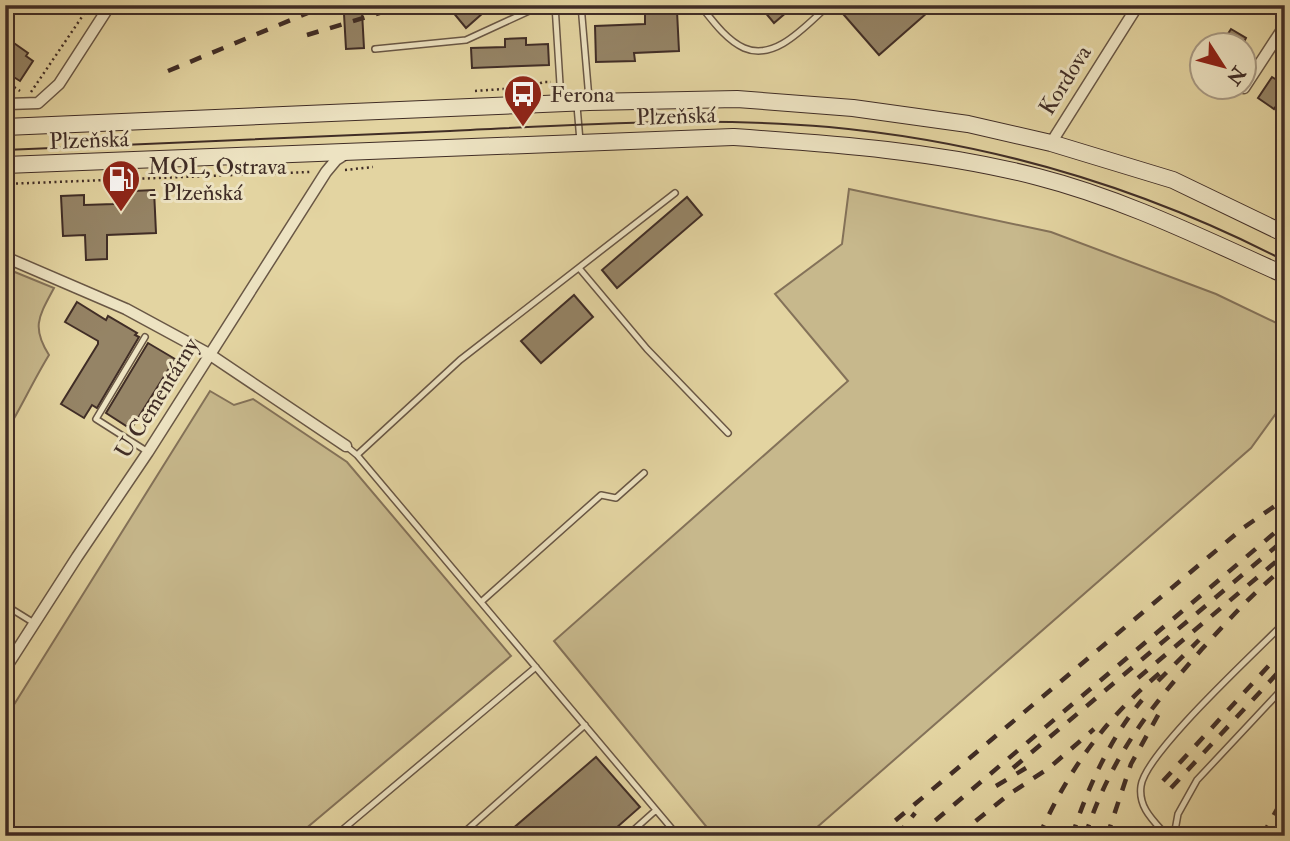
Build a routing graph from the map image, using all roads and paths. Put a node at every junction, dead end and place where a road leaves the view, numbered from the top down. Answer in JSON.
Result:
{"nodes":[{"id":1,"x":90,"y":5,"type":"edge"},
{"id":2,"x":110,"y":5,"type":"edge"},
{"id":3,"x":542,"y":5,"type":"edge"},
{"id":4,"x":555,"y":5,"type":"edge"},
{"id":5,"x":582,"y":5,"type":"edge"},
{"id":6,"x":700,"y":5,"type":"edge"},
{"id":7,"x":829,"y":5,"type":"edge"},
{"id":8,"x":1138,"y":5,"type":"edge"},
{"id":9,"x":1285,"y":25,"type":"edge"},
{"id":10,"x":375,"y":49,"type":"dead end"},
{"id":11,"x":1258,"y":66,"type":"edge"},
{"id":12,"x":5,"y":81,"type":"edge"},
{"id":13,"x":7,"y":103,"type":"edge"},
{"id":14,"x":575,"y":103,"type":"junction"},
{"id":15,"x":5,"y":127,"type":"edge"},
{"id":16,"x":580,"y":142,"type":"junction"},
{"id":17,"x":1051,"y":143,"type":"junction"},
{"id":18,"x":348,"y":153,"type":"junction"},
{"id":19,"x":5,"y":166,"type":"edge"},
{"id":20,"x":384,"y":166,"type":"dead end"},
{"id":21,"x":326,"y":172,"type":"junction"},
{"id":22,"x":5,"y":184,"type":"edge"},
{"id":23,"x":675,"y":193,"type":"dead end"},
{"id":24,"x":1285,"y":234,"type":"edge"},
{"id":25,"x":5,"y":257,"type":"edge"},
{"id":26,"x":579,"y":268,"type":"junction"},
{"id":27,"x":1285,"y":275,"type":"edge"},
{"id":28,"x":145,"y":337,"type":"dead end"},
{"id":29,"x":209,"y":354,"type":"junction"},
{"id":30,"x":728,"y":433,"type":"dead end"},
{"id":31,"x":346,"y":446,"type":"joint"},
{"id":32,"x":148,"y":452,"type":"junction"},
{"id":33,"x":357,"y":455,"type":"junction"},
{"id":34,"x":644,"y":474,"type":"dead end"},
{"id":35,"x":481,"y":602,"type":"junction"},
{"id":36,"x":5,"y":605,"type":"edge"},
{"id":37,"x":1285,"y":622,"type":"edge"},
{"id":38,"x":34,"y":623,"type":"junction"},
{"id":39,"x":536,"y":667,"type":"junction"},
{"id":40,"x":5,"y":669,"type":"edge"},
{"id":41,"x":1285,"y":686,"type":"edge"},
{"id":42,"x":584,"y":725,"type":"junction"},
{"id":43,"x":656,"y":810,"type":"junction"},
{"id":44,"x":335,"y":836,"type":"edge"},
{"id":45,"x":460,"y":836,"type":"edge"},
{"id":46,"x":627,"y":836,"type":"edge"},
{"id":47,"x":678,"y":836,"type":"edge"},
{"id":48,"x":1167,"y":836,"type":"edge"},
{"id":49,"x":1174,"y":836,"type":"edge"}],
"edges":[{"from":1,"to":12,"type":"path"},
{"from":2,"to":13,"type":"street"},
{"from":3,"to":10,"type":"lane"},
{"from":4,"to":14,"type":"lane"},
{"from":5,"to":14,"type":"lane"},
{"from":6,"to":7,"type":"lane"},
{"from":8,"to":17,"type":"street","name":"Kordova"},
{"from":9,"to":11,"type":"street"},
{"from":14,"to":15,"type":"main road","name":"Plzeňská"},
{"from":14,"to":16,"type":"lane"},
{"from":14,"to":17,"type":"main road","name":"Plzeňská"},
{"from":16,"to":18,"type":"main road","name":"Plzeňská"},
{"from":16,"to":27,"type":"main road","name":"Plzeňská"},
{"from":17,"to":24,"type":"main road","name":"Plzeňská"},
{"from":18,"to":19,"type":"main road","name":"Plzeňská"},
{"from":18,"to":21,"type":"street","name":"U Cementárny"},
{"from":20,"to":21,"type":"path"},
{"from":21,"to":22,"type":"path"},
{"from":21,"to":29,"type":"street","name":"U Cementárny"},
{"from":23,"to":26,"type":"lane"},
{"from":25,"to":29,"type":"street"},
{"from":26,"to":30,"type":"lane"},
{"from":26,"to":33,"type":"lane"},
{"from":28,"to":32,"type":"lane"},
{"from":29,"to":31,"type":"street"},
{"from":29,"to":32,"type":"street","name":"U Cementárny"},
{"from":31,"to":33,"type":"lane"},
{"from":32,"to":38,"type":"street","name":"U Cementárny"},
{"from":33,"to":35,"type":"lane"},
{"from":34,"to":35,"type":"lane"},
{"from":35,"to":39,"type":"lane"},
{"from":36,"to":38,"type":"lane"},
{"from":37,"to":48,"type":"lane"},
{"from":38,"to":40,"type":"street","name":"U Cementárny"},
{"from":39,"to":42,"type":"lane"},
{"from":39,"to":44,"type":"lane"},
{"from":41,"to":49,"type":"lane"},
{"from":42,"to":43,"type":"lane"},
{"from":42,"to":45,"type":"lane"},
{"from":43,"to":46,"type":"lane"},
{"from":43,"to":47,"type":"lane"}]}
